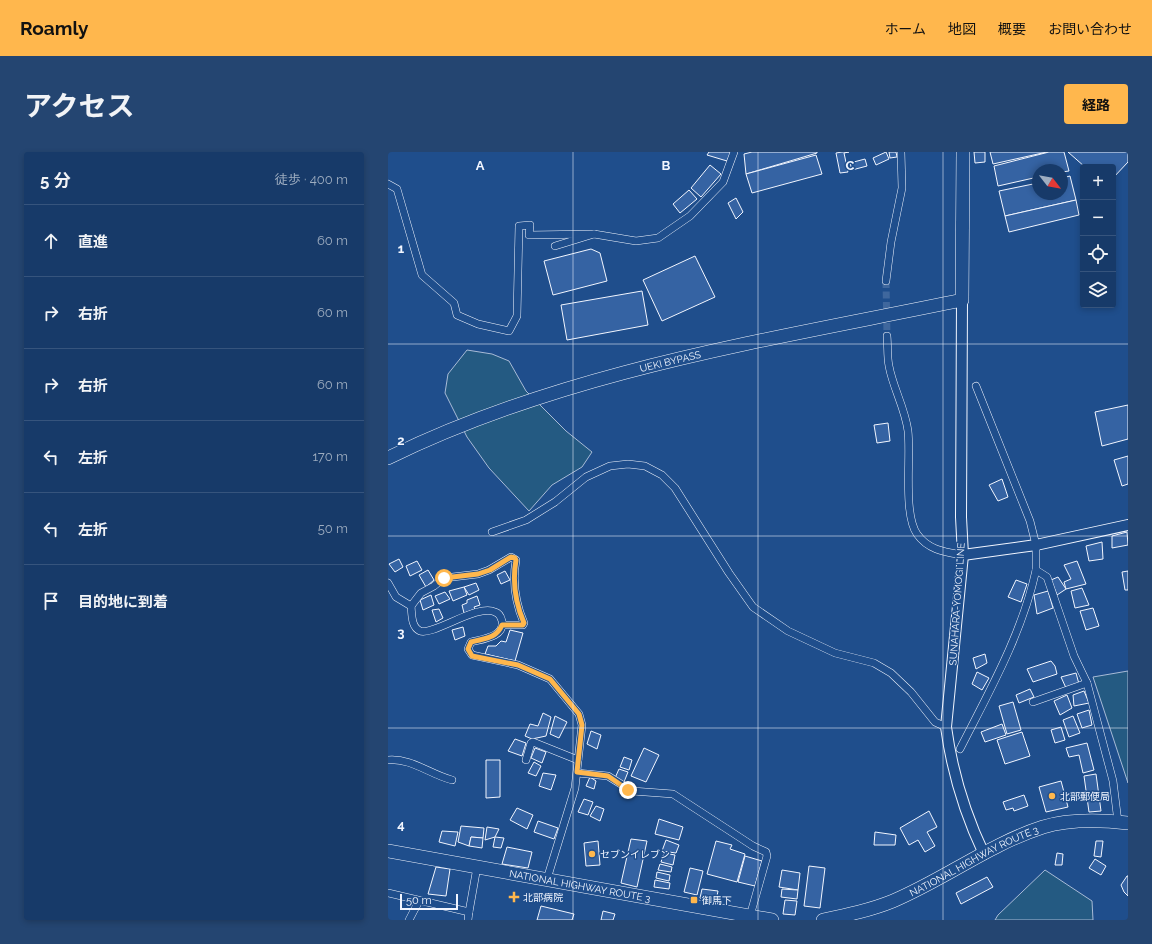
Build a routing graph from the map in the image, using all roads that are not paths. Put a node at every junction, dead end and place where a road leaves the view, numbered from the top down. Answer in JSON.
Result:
{"nodes":[{"id":1,"x":734,"y":152,"type":"edge"},
{"id":2,"x":901,"y":152,"type":"edge"},
{"id":3,"x":963,"y":152,"type":"edge"},
{"id":4,"x":388,"y":184,"type":"edge"},
{"id":5,"x":594,"y":234,"type":"junction"},
{"id":6,"x":554,"y":246,"type":"dead end"},
{"id":7,"x":886,"y":281,"type":"tunnel mouth"},
{"id":8,"x":962,"y":300,"type":"junction"},
{"id":9,"x":887,"y":336,"type":"tunnel mouth"},
{"id":10,"x":976,"y":386,"type":"dead end"},
{"id":11,"x":388,"y":458,"type":"edge"},
{"id":12,"x":1128,"y":525,"type":"edge"},
{"id":13,"x":492,"y":532,"type":"dead end"},
{"id":14,"x":1036,"y":545,"type":"junction"},
{"id":15,"x":963,"y":555,"type":"junction"},
{"id":16,"x":1036,"y":570,"type":"junction"},
{"id":17,"x":388,"y":583,"type":"edge"},
{"id":18,"x":411,"y":606,"type":"junction"},
{"id":19,"x":502,"y":625,"type":"junction"},
{"id":20,"x":1087,"y":683,"type":"junction"},
{"id":21,"x":1033,"y":702,"type":"dead end"},
{"id":22,"x":946,"y":727,"type":"junction"},
{"id":23,"x":960,"y":749,"type":"dead end"},
{"id":24,"x":388,"y":760,"type":"edge"},
{"id":25,"x":526,"y":760,"type":"dead end"},
{"id":26,"x":578,"y":760,"type":"junction"},
{"id":27,"x":577,"y":772,"type":"junction"},
{"id":28,"x":452,"y":780,"type":"dead end"},
{"id":29,"x":1123,"y":823,"type":"edge"},
{"id":30,"x":388,"y":851,"type":"edge"},
{"id":31,"x":984,"y":854,"type":"junction"},
{"id":32,"x":477,"y":867,"type":"junction"},
{"id":33,"x":547,"y":879,"type":"junction"},
{"id":34,"x":388,"y":893,"type":"edge"},
{"id":35,"x":419,"y":901,"type":"junction"},
{"id":36,"x":469,"y":912,"type":"junction"},
{"id":37,"x":750,"y":916,"type":"junction"},
{"id":38,"x":409,"y":920,"type":"edge"},
{"id":39,"x":468,"y":920,"type":"edge"},
{"id":40,"x":772,"y":920,"type":"edge"},
{"id":41,"x":823,"y":920,"type":"edge"}],
"edges":[{"from":1,"to":5,"type":"street"},
{"from":2,"to":7,"type":"street"},
{"from":3,"to":8,"type":"highway"},
{"from":4,"to":5,"type":"street"},
{"from":5,"to":6,"type":"street"},
{"from":8,"to":11,"type":"highway","name":"UEKI BYPASS"},
{"from":8,"to":15,"type":"main road","name":"SUNAHARA-YOMOGI LINE"},
{"from":9,"to":15,"type":"street"},
{"from":10,"to":14,"type":"street"},
{"from":12,"to":14,"type":"main road"},
{"from":13,"to":22,"type":"street"},
{"from":14,"to":15,"type":"main road"},
{"from":14,"to":16,"type":"street"},
{"from":15,"to":22,"type":"main road","name":"SUNAHARA-YOMOGI LINE"},
{"from":16,"to":20,"type":"street"},
{"from":16,"to":23,"type":"street"},
{"from":17,"to":18,"type":"street"},
{"from":18,"to":19,"type":"street"},
{"from":18,"to":19,"type":"street"},
{"from":19,"to":26,"type":"street"},
{"from":20,"to":21,"type":"street"},
{"from":20,"to":29,"type":"street"},
{"from":22,"to":31,"type":"main road","name":"SUNAHARA-YOMOGI LINE"},
{"from":24,"to":28,"type":"street"},
{"from":25,"to":26,"type":"street"},
{"from":26,"to":27,"type":"street"},
{"from":27,"to":33,"type":"street"},
{"from":27,"to":37,"type":"street"},
{"from":29,"to":31,"type":"highway","name":"NATIONAL HIGHWAY ROUTE 3"},
{"from":30,"to":32,"type":"highway","name":"NATIONAL HIGHWAY ROUTE 3"},
{"from":31,"to":41,"type":"highway","name":"NATIONAL HIGHWAY ROUTE 3"},
{"from":32,"to":33,"type":"highway","name":"NATIONAL HIGHWAY ROUTE 3"},
{"from":32,"to":36,"type":"street"},
{"from":33,"to":37,"type":"highway","name":"NATIONAL HIGHWAY ROUTE 3"},
{"from":34,"to":35,"type":"street"},
{"from":35,"to":36,"type":"street"},
{"from":35,"to":38,"type":"street"},
{"from":36,"to":39,"type":"street"},
{"from":37,"to":40,"type":"highway","name":"NATIONAL HIGHWAY ROUTE 3"}]}
